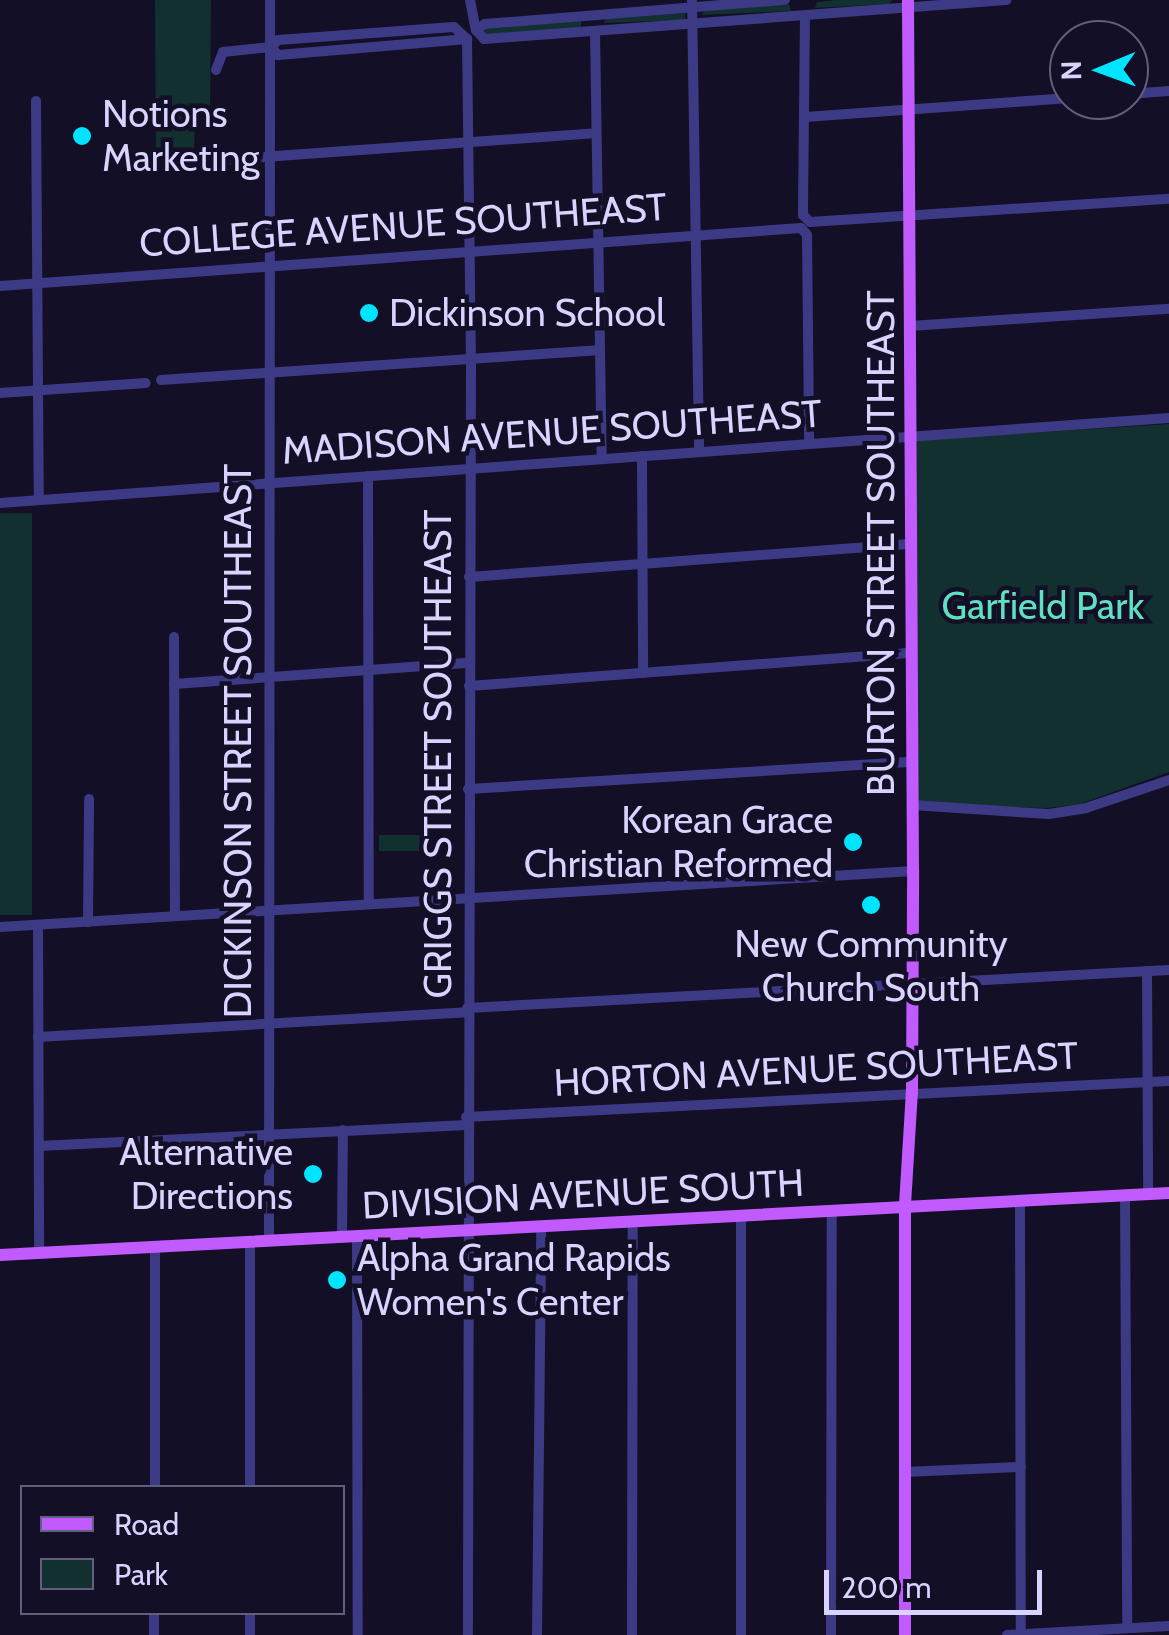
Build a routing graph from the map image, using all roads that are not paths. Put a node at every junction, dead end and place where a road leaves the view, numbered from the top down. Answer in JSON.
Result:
{"nodes":[{"id":1,"x":270,"y":0,"type":"edge"},
{"id":2,"x":470,"y":0,"type":"edge"},
{"id":3,"x":785,"y":0,"type":"edge"},
{"id":4,"x":1006,"y":0,"type":"edge"},
{"id":5,"x":692,"y":4,"type":"edge"},
{"id":6,"x":909,"y":4,"type":"edge"},
{"id":7,"x":805,"y":16,"type":"junction"},
{"id":8,"x":694,"y":24,"type":"junction"},
{"id":9,"x":595,"y":31,"type":"junction"},
{"id":10,"x":471,"y":34,"type":"junction"},
{"id":11,"x":270,"y":47,"type":"junction"},
{"id":12,"x":216,"y":70,"type":"dead end"},
{"id":13,"x":1049,"y":99,"type":"edge"},
{"id":14,"x":36,"y":101,"type":"dead end"},
{"id":15,"x":909,"y":109,"type":"junction"},
{"id":16,"x":805,"y":118,"type":"junction"},
{"id":17,"x":596,"y":133,"type":"junction"},
{"id":18,"x":470,"y":142,"type":"junction"},
{"id":19,"x":270,"y":156,"type":"junction"},
{"id":20,"x":180,"y":163,"type":"dead end"},
{"id":21,"x":1169,"y":199,"type":"edge"},
{"id":22,"x":910,"y":218,"type":"junction"},
{"id":23,"x":697,"y":233,"type":"junction"},
{"id":24,"x":597,"y":240,"type":"junction"},
{"id":25,"x":470,"y":250,"type":"junction"},
{"id":26,"x":270,"y":266,"type":"junction"},
{"id":27,"x":37,"y":283,"type":"junction"},
{"id":28,"x":0,"y":286,"type":"edge"},
{"id":29,"x":1169,"y":308,"type":"edge"},
{"id":30,"x":910,"y":326,"type":"junction"},
{"id":31,"x":598,"y":350,"type":"junction"},
{"id":32,"x":470,"y":360,"type":"junction"},
{"id":33,"x":270,"y":374,"type":"junction"},
{"id":34,"x":161,"y":380,"type":"dead end"},
{"id":35,"x":146,"y":383,"type":"dead end"},
{"id":36,"x":38,"y":391,"type":"junction"},
{"id":37,"x":0,"y":393,"type":"edge"},
{"id":38,"x":1169,"y":418,"type":"edge"},
{"id":39,"x":912,"y":436,"type":"junction"},
{"id":40,"x":809,"y":443,"type":"junction"},
{"id":41,"x":699,"y":451,"type":"junction"},
{"id":42,"x":642,"y":456,"type":"junction"},
{"id":43,"x":602,"y":459,"type":"junction"},
{"id":44,"x":470,"y":470,"type":"junction"},
{"id":45,"x":368,"y":476,"type":"junction"},
{"id":46,"x":268,"y":483,"type":"junction"},
{"id":47,"x":39,"y":500,"type":"junction"},
{"id":48,"x":0,"y":503,"type":"edge"},
{"id":49,"x":912,"y":544,"type":"junction"},
{"id":50,"x":642,"y":563,"type":"junction"},
{"id":51,"x":469,"y":577,"type":"junction"},
{"id":52,"x":174,"y":637,"type":"dead end"},
{"id":53,"x":912,"y":653,"type":"junction"},
{"id":54,"x":469,"y":663,"type":"junction"},
{"id":55,"x":367,"y":671,"type":"junction"},
{"id":56,"x":643,"y":673,"type":"junction"},
{"id":57,"x":270,"y":676,"type":"junction"},
{"id":58,"x":174,"y":684,"type":"junction"},
{"id":59,"x":469,"y":686,"type":"junction"},
{"id":60,"x":912,"y":762,"type":"junction"},
{"id":61,"x":1169,"y":780,"type":"edge"},
{"id":62,"x":468,"y":789,"type":"junction"},
{"id":63,"x":89,"y":799,"type":"dead end"},
{"id":64,"x":912,"y":805,"type":"junction"},
{"id":65,"x":912,"y":870,"type":"junction"},
{"id":66,"x":467,"y":899,"type":"junction"},
{"id":67,"x":368,"y":904,"type":"junction"},
{"id":68,"x":268,"y":910,"type":"junction"},
{"id":69,"x":175,"y":916,"type":"junction"},
{"id":70,"x":88,"y":922,"type":"junction"},
{"id":71,"x":38,"y":925,"type":"junction"},
{"id":72,"x":0,"y":927,"type":"edge"},
{"id":73,"x":1169,"y":970,"type":"edge"},
{"id":74,"x":1147,"y":971,"type":"junction"},
{"id":75,"x":912,"y":982,"type":"junction"},
{"id":76,"x":467,"y":1010,"type":"junction"},
{"id":77,"x":268,"y":1023,"type":"junction"},
{"id":78,"x":38,"y":1037,"type":"junction"},
{"id":79,"x":1169,"y":1081,"type":"edge"},
{"id":80,"x":1146,"y":1082,"type":"junction"},
{"id":81,"x":912,"y":1092,"type":"junction"},
{"id":82,"x":466,"y":1121,"type":"junction"},
{"id":83,"x":343,"y":1130,"type":"junction"},
{"id":84,"x":268,"y":1135,"type":"junction"},
{"id":85,"x":39,"y":1146,"type":"junction"},
{"id":86,"x":1169,"y":1193,"type":"edge"},
{"id":87,"x":1148,"y":1194,"type":"junction"},
{"id":88,"x":1125,"y":1196,"type":"junction"},
{"id":89,"x":1020,"y":1200,"type":"junction"},
{"id":90,"x":906,"y":1206,"type":"junction"},
{"id":91,"x":832,"y":1210,"type":"junction"},
{"id":92,"x":741,"y":1215,"type":"junction"},
{"id":93,"x":634,"y":1221,"type":"junction"},
{"id":94,"x":541,"y":1226,"type":"junction"},
{"id":95,"x":466,"y":1230,"type":"junction"},
{"id":96,"x":349,"y":1237,"type":"junction"},
{"id":97,"x":268,"y":1241,"type":"junction"},
{"id":98,"x":250,"y":1242,"type":"junction"},
{"id":99,"x":155,"y":1247,"type":"junction"},
{"id":100,"x":39,"y":1254,"type":"junction"},
{"id":101,"x":0,"y":1256,"type":"edge"},
{"id":102,"x":1021,"y":1467,"type":"junction"},
{"id":103,"x":905,"y":1472,"type":"junction"},
{"id":104,"x":155,"y":1485,"type":"edge"},
{"id":105,"x":250,"y":1485,"type":"edge"},
{"id":106,"x":1169,"y":1626,"type":"edge"},
{"id":107,"x":1127,"y":1628,"type":"junction"},
{"id":108,"x":1022,"y":1634,"type":"edge"},
{"id":109,"x":1068,"y":1634,"type":"edge"},
{"id":110,"x":358,"y":1635,"type":"edge"},
{"id":111,"x":468,"y":1635,"type":"edge"},
{"id":112,"x":537,"y":1635,"type":"edge"},
{"id":113,"x":632,"y":1635,"type":"edge"},
{"id":114,"x":741,"y":1635,"type":"edge"},
{"id":115,"x":831,"y":1635,"type":"edge"},
{"id":116,"x":905,"y":1635,"type":"edge"},
{"id":117,"x":1007,"y":1635,"type":"edge"}],
"edges":[{"from":1,"to":11,"type":"street","name":"DICKINSON STREET SOUTHEAST"},
{"from":2,"to":10,"type":"street","name":"GRIGGS STREET SOUTHEAST"},
{"from":3,"to":5,"type":"street"},
{"from":4,"to":6,"type":"street"},
{"from":5,"to":8,"type":"street"},
{"from":5,"to":10,"type":"street"},
{"from":6,"to":7,"type":"street"},
{"from":6,"to":15,"type":"main road","name":"BURTON STREET SOUTHEAST"},
{"from":7,"to":8,"type":"street"},
{"from":7,"to":16,"type":"street"},
{"from":8,"to":9,"type":"street"},
{"from":8,"to":23,"type":"street"},
{"from":9,"to":10,"type":"street"},
{"from":9,"to":17,"type":"street"},
{"from":10,"to":11,"type":"street"},
{"from":10,"to":18,"type":"street","name":"GRIGGS STREET SOUTHEAST"},
{"from":11,"to":12,"type":"street"},
{"from":11,"to":19,"type":"street","name":"DICKINSON STREET SOUTHEAST"},
{"from":13,"to":15,"type":"street"},
{"from":14,"to":27,"type":"street"},
{"from":15,"to":16,"type":"street"},
{"from":15,"to":22,"type":"main road","name":"BURTON STREET SOUTHEAST"},
{"from":16,"to":22,"type":"street"},
{"from":17,"to":18,"type":"street"},
{"from":17,"to":24,"type":"street"},
{"from":18,"to":19,"type":"street"},
{"from":18,"to":25,"type":"street","name":"GRIGGS STREET SOUTHEAST"},
{"from":19,"to":20,"type":"street"},
{"from":19,"to":26,"type":"street","name":"DICKINSON STREET SOUTHEAST"},
{"from":21,"to":22,"type":"street"},
{"from":22,"to":30,"type":"main road","name":"BURTON STREET SOUTHEAST"},
{"from":23,"to":24,"type":"street","name":"COLLEGE AVENUE SOUTHEAST"},
{"from":23,"to":40,"type":"street","name":"COLLEGE AVENUE SOUTHEAST"},
{"from":23,"to":41,"type":"street"},
{"from":24,"to":25,"type":"street","name":"COLLEGE AVENUE SOUTHEAST"},
{"from":24,"to":31,"type":"street"},
{"from":25,"to":26,"type":"street","name":"COLLEGE AVENUE SOUTHEAST"},
{"from":25,"to":32,"type":"street","name":"GRIGGS STREET SOUTHEAST"},
{"from":26,"to":27,"type":"street","name":"COLLEGE AVENUE SOUTHEAST"},
{"from":26,"to":33,"type":"street","name":"DICKINSON STREET SOUTHEAST"},
{"from":27,"to":28,"type":"street","name":"COLLEGE AVENUE SOUTHEAST"},
{"from":27,"to":36,"type":"street"},
{"from":29,"to":30,"type":"street"},
{"from":30,"to":39,"type":"main road","name":"BURTON STREET SOUTHEAST"},
{"from":31,"to":32,"type":"street"},
{"from":31,"to":43,"type":"street"},
{"from":32,"to":33,"type":"street"},
{"from":32,"to":44,"type":"street","name":"GRIGGS STREET SOUTHEAST"},
{"from":33,"to":34,"type":"street"},
{"from":33,"to":46,"type":"street","name":"DICKINSON STREET SOUTHEAST"},
{"from":35,"to":36,"type":"street"},
{"from":36,"to":37,"type":"street"},
{"from":36,"to":47,"type":"street"},
{"from":38,"to":39,"type":"street","name":"MADISON AVENUE SOUTHEAST"},
{"from":39,"to":40,"type":"street","name":"MADISON AVENUE SOUTHEAST"},
{"from":39,"to":49,"type":"main road","name":"BURTON STREET SOUTHEAST"},
{"from":40,"to":41,"type":"street","name":"MADISON AVENUE SOUTHEAST"},
{"from":41,"to":42,"type":"street","name":"MADISON AVENUE SOUTHEAST"},
{"from":42,"to":43,"type":"street","name":"MADISON AVENUE SOUTHEAST"},
{"from":42,"to":50,"type":"street"},
{"from":43,"to":44,"type":"street","name":"MADISON AVENUE SOUTHEAST"},
{"from":44,"to":45,"type":"street","name":"MADISON AVENUE SOUTHEAST"},
{"from":44,"to":51,"type":"street","name":"GRIGGS STREET SOUTHEAST"},
{"from":45,"to":46,"type":"street","name":"MADISON AVENUE SOUTHEAST"},
{"from":45,"to":55,"type":"street"},
{"from":46,"to":47,"type":"street","name":"MADISON AVENUE SOUTHEAST"},
{"from":46,"to":57,"type":"street","name":"DICKINSON STREET SOUTHEAST"},
{"from":47,"to":48,"type":"street","name":"MADISON AVENUE SOUTHEAST"},
{"from":49,"to":50,"type":"street"},
{"from":49,"to":53,"type":"main road","name":"BURTON STREET SOUTHEAST"},
{"from":50,"to":51,"type":"street"},
{"from":50,"to":56,"type":"street"},
{"from":51,"to":54,"type":"street","name":"GRIGGS STREET SOUTHEAST"},
{"from":52,"to":58,"type":"street"},
{"from":53,"to":56,"type":"street"},
{"from":53,"to":60,"type":"main road","name":"BURTON STREET SOUTHEAST"},
{"from":54,"to":55,"type":"street"},
{"from":54,"to":59,"type":"street","name":"GRIGGS STREET SOUTHEAST"},
{"from":55,"to":57,"type":"street"},
{"from":55,"to":67,"type":"street"},
{"from":56,"to":59,"type":"street"},
{"from":57,"to":58,"type":"street"},
{"from":57,"to":68,"type":"street","name":"DICKINSON STREET SOUTHEAST"},
{"from":58,"to":69,"type":"street"},
{"from":59,"to":62,"type":"street","name":"GRIGGS STREET SOUTHEAST"},
{"from":60,"to":62,"type":"street"},
{"from":60,"to":64,"type":"main road","name":"BURTON STREET SOUTHEAST"},
{"from":61,"to":64,"type":"street"},
{"from":62,"to":66,"type":"street","name":"GRIGGS STREET SOUTHEAST"},
{"from":63,"to":70,"type":"street"},
{"from":64,"to":65,"type":"main road","name":"BURTON STREET SOUTHEAST"},
{"from":65,"to":66,"type":"street"},
{"from":65,"to":75,"type":"main road","name":"BURTON STREET SOUTHEAST"},
{"from":66,"to":67,"type":"street"},
{"from":66,"to":76,"type":"street","name":"GRIGGS STREET SOUTHEAST"},
{"from":67,"to":68,"type":"street"},
{"from":68,"to":69,"type":"street"},
{"from":68,"to":77,"type":"street","name":"DICKINSON STREET SOUTHEAST"},
{"from":69,"to":70,"type":"street"},
{"from":70,"to":71,"type":"street"},
{"from":71,"to":72,"type":"street"},
{"from":71,"to":78,"type":"street"},
{"from":73,"to":74,"type":"street"},
{"from":74,"to":75,"type":"street"},
{"from":74,"to":80,"type":"street"},
{"from":75,"to":76,"type":"street"},
{"from":75,"to":81,"type":"main road","name":"BURTON STREET SOUTHEAST"},
{"from":76,"to":77,"type":"street"},
{"from":76,"to":82,"type":"street","name":"GRIGGS STREET SOUTHEAST"},
{"from":77,"to":78,"type":"street"},
{"from":77,"to":84,"type":"street","name":"DICKINSON STREET SOUTHEAST"},
{"from":78,"to":85,"type":"street"},
{"from":79,"to":80,"type":"street","name":"HORTON AVENUE SOUTHEAST"},
{"from":80,"to":81,"type":"street","name":"HORTON AVENUE SOUTHEAST"},
{"from":80,"to":87,"type":"street"},
{"from":81,"to":82,"type":"street","name":"HORTON AVENUE SOUTHEAST"},
{"from":81,"to":90,"type":"main road","name":"BURTON STREET SOUTHEAST"},
{"from":82,"to":83,"type":"street","name":"HORTON AVENUE SOUTHEAST"},
{"from":82,"to":95,"type":"street","name":"GRIGGS STREET SOUTHEAST"},
{"from":83,"to":84,"type":"street","name":"HORTON AVENUE SOUTHEAST"},
{"from":83,"to":96,"type":"street"},
{"from":84,"to":85,"type":"street","name":"HORTON AVENUE SOUTHEAST"},
{"from":84,"to":97,"type":"street","name":"DICKINSON STREET SOUTHEAST"},
{"from":85,"to":100,"type":"street"},
{"from":86,"to":87,"type":"main road","name":"DIVISION AVENUE SOUTH"},
{"from":87,"to":88,"type":"main road","name":"DIVISION AVENUE SOUTH"},
{"from":88,"to":89,"type":"main road","name":"DIVISION AVENUE SOUTH"},
{"from":88,"to":107,"type":"street"},
{"from":89,"to":90,"type":"main road","name":"DIVISION AVENUE SOUTH"},
{"from":89,"to":102,"type":"street"},
{"from":90,"to":91,"type":"main road","name":"DIVISION AVENUE SOUTH"},
{"from":90,"to":103,"type":"main road","name":"BURTON STREET SOUTHEAST"},
{"from":91,"to":92,"type":"main road","name":"DIVISION AVENUE SOUTH"},
{"from":91,"to":115,"type":"street"},
{"from":92,"to":93,"type":"main road","name":"DIVISION AVENUE SOUTH"},
{"from":92,"to":114,"type":"street"},
{"from":93,"to":94,"type":"main road","name":"DIVISION AVENUE SOUTH"},
{"from":93,"to":113,"type":"street"},
{"from":94,"to":95,"type":"main road","name":"DIVISION AVENUE SOUTH"},
{"from":94,"to":112,"type":"street"},
{"from":95,"to":96,"type":"main road","name":"DIVISION AVENUE SOUTH"},
{"from":95,"to":111,"type":"street","name":"GRIGGS STREET SOUTHEAST"},
{"from":96,"to":97,"type":"main road","name":"DIVISION AVENUE SOUTH"},
{"from":96,"to":110,"type":"street"},
{"from":97,"to":98,"type":"main road","name":"DIVISION AVENUE SOUTH"},
{"from":98,"to":99,"type":"main road","name":"DIVISION AVENUE SOUTH"},
{"from":98,"to":105,"type":"street"},
{"from":99,"to":100,"type":"main road","name":"DIVISION AVENUE SOUTH"},
{"from":99,"to":104,"type":"street"},
{"from":100,"to":101,"type":"main road","name":"DIVISION AVENUE SOUTH"},
{"from":102,"to":103,"type":"street"},
{"from":102,"to":108,"type":"street"},
{"from":103,"to":116,"type":"main road","name":"BURTON STREET SOUTHEAST"},
{"from":106,"to":107,"type":"street"},
{"from":107,"to":109,"type":"street"},
{"from":108,"to":109,"type":"street"},
{"from":108,"to":117,"type":"street"}]}
